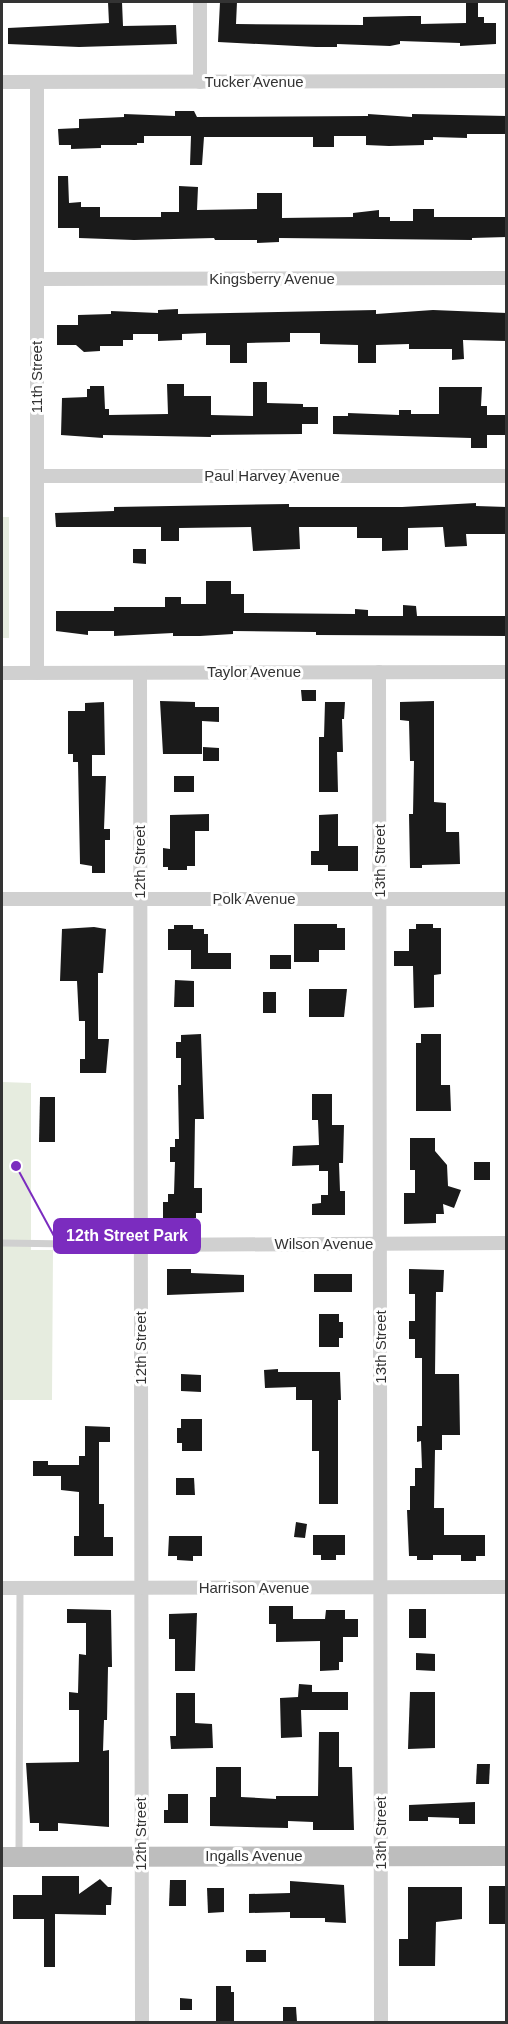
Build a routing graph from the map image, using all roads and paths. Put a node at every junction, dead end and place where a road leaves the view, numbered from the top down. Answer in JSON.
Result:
{"nodes":[{"id":1,"x":200,"y":2,"type":"edge"},
{"id":2,"x":507,"y":81,"type":"edge"},
{"id":3,"x":2,"y":82,"type":"edge"},
{"id":4,"x":37,"y":82,"type":"junction"},
{"id":5,"x":200,"y":82,"type":"junction"},
{"id":6,"x":507,"y":278,"type":"edge"},
{"id":7,"x":37,"y":279,"type":"junction"},
{"id":8,"x":37,"y":476,"type":"junction"},
{"id":9,"x":507,"y":476,"type":"edge"},
{"id":10,"x":379,"y":672,"type":"junction"},
{"id":11,"x":507,"y":672,"type":"edge"},
{"id":12,"x":2,"y":673,"type":"edge"},
{"id":13,"x":37,"y":673,"type":"junction"},
{"id":14,"x":140,"y":673,"type":"junction"},
{"id":15,"x":2,"y":899,"type":"edge"},
{"id":16,"x":140,"y":899,"type":"junction"},
{"id":17,"x":380,"y":899,"type":"junction"},
{"id":18,"x":507,"y":899,"type":"edge"},
{"id":19,"x":2,"y":1243,"type":"edge"},
{"id":20,"x":380,"y":1243,"type":"junction"},
{"id":21,"x":507,"y":1243,"type":"edge"},
{"id":22,"x":141,"y":1245,"type":"junction"},
{"id":23,"x":381,"y":1587,"type":"junction"},
{"id":24,"x":507,"y":1587,"type":"edge"},
{"id":25,"x":2,"y":1588,"type":"edge"},
{"id":26,"x":20,"y":1588,"type":"junction"},
{"id":27,"x":141,"y":1588,"type":"junction"},
{"id":28,"x":381,"y":1856,"type":"junction"},
{"id":29,"x":507,"y":1856,"type":"edge"},
{"id":30,"x":10,"y":1857,"type":"edge"},
{"id":31,"x":141,"y":1857,"type":"junction"},
{"id":32,"x":142,"y":2022,"type":"edge"},
{"id":33,"x":381,"y":2022,"type":"edge"}],
"edges":[{"from":1,"to":5,"type":"street"},
{"from":2,"to":5,"type":"street","name":"Tucker Avenue"},
{"from":3,"to":4,"type":"street","name":"Tucker Avenue"},
{"from":4,"to":5,"type":"street","name":"Tucker Avenue"},
{"from":4,"to":7,"type":"street","name":"11th Street"},
{"from":6,"to":7,"type":"street","name":"Kingsberry Avenue"},
{"from":7,"to":8,"type":"street","name":"11th Street"},
{"from":8,"to":9,"type":"street","name":"Paul Harvey Avenue"},
{"from":8,"to":13,"type":"street","name":"11th Street"},
{"from":10,"to":11,"type":"street","name":"Taylor Avenue"},
{"from":10,"to":14,"type":"street","name":"Taylor Avenue"},
{"from":10,"to":17,"type":"street","name":"13th Street"},
{"from":12,"to":13,"type":"street","name":"Taylor Avenue"},
{"from":13,"to":14,"type":"street","name":"Taylor Avenue"},
{"from":14,"to":16,"type":"street","name":"12th Street"},
{"from":15,"to":16,"type":"street","name":"Polk Avenue"},
{"from":16,"to":17,"type":"street","name":"Polk Avenue"},
{"from":16,"to":22,"type":"street","name":"12th Street"},
{"from":17,"to":18,"type":"street","name":"Polk Avenue"},
{"from":17,"to":20,"type":"street","name":"13th Street"},
{"from":19,"to":22,"type":"lane"},
{"from":20,"to":21,"type":"street","name":"Wilson Avenue"},
{"from":20,"to":22,"type":"street","name":"Wilson Avenue"},
{"from":20,"to":23,"type":"street","name":"13th Street"},
{"from":22,"to":27,"type":"street","name":"12th Street"},
{"from":23,"to":24,"type":"street","name":"Harrison Avenue"},
{"from":23,"to":27,"type":"street","name":"Harrison Avenue"},
{"from":23,"to":28,"type":"street","name":"13th Street"},
{"from":25,"to":26,"type":"street","name":"Harrison Avenue"},
{"from":26,"to":27,"type":"street","name":"Harrison Avenue"},
{"from":26,"to":30,"type":"lane"},
{"from":27,"to":31,"type":"street","name":"12th Street"},
{"from":28,"to":29,"type":"main road","name":"Ingalls Avenue"},
{"from":28,"to":31,"type":"main road","name":"Ingalls Avenue"},
{"from":28,"to":33,"type":"street","name":"13th Street"},
{"from":30,"to":31,"type":"main road","name":"Ingalls Avenue"},
{"from":31,"to":32,"type":"street","name":"12th Street"}]}
